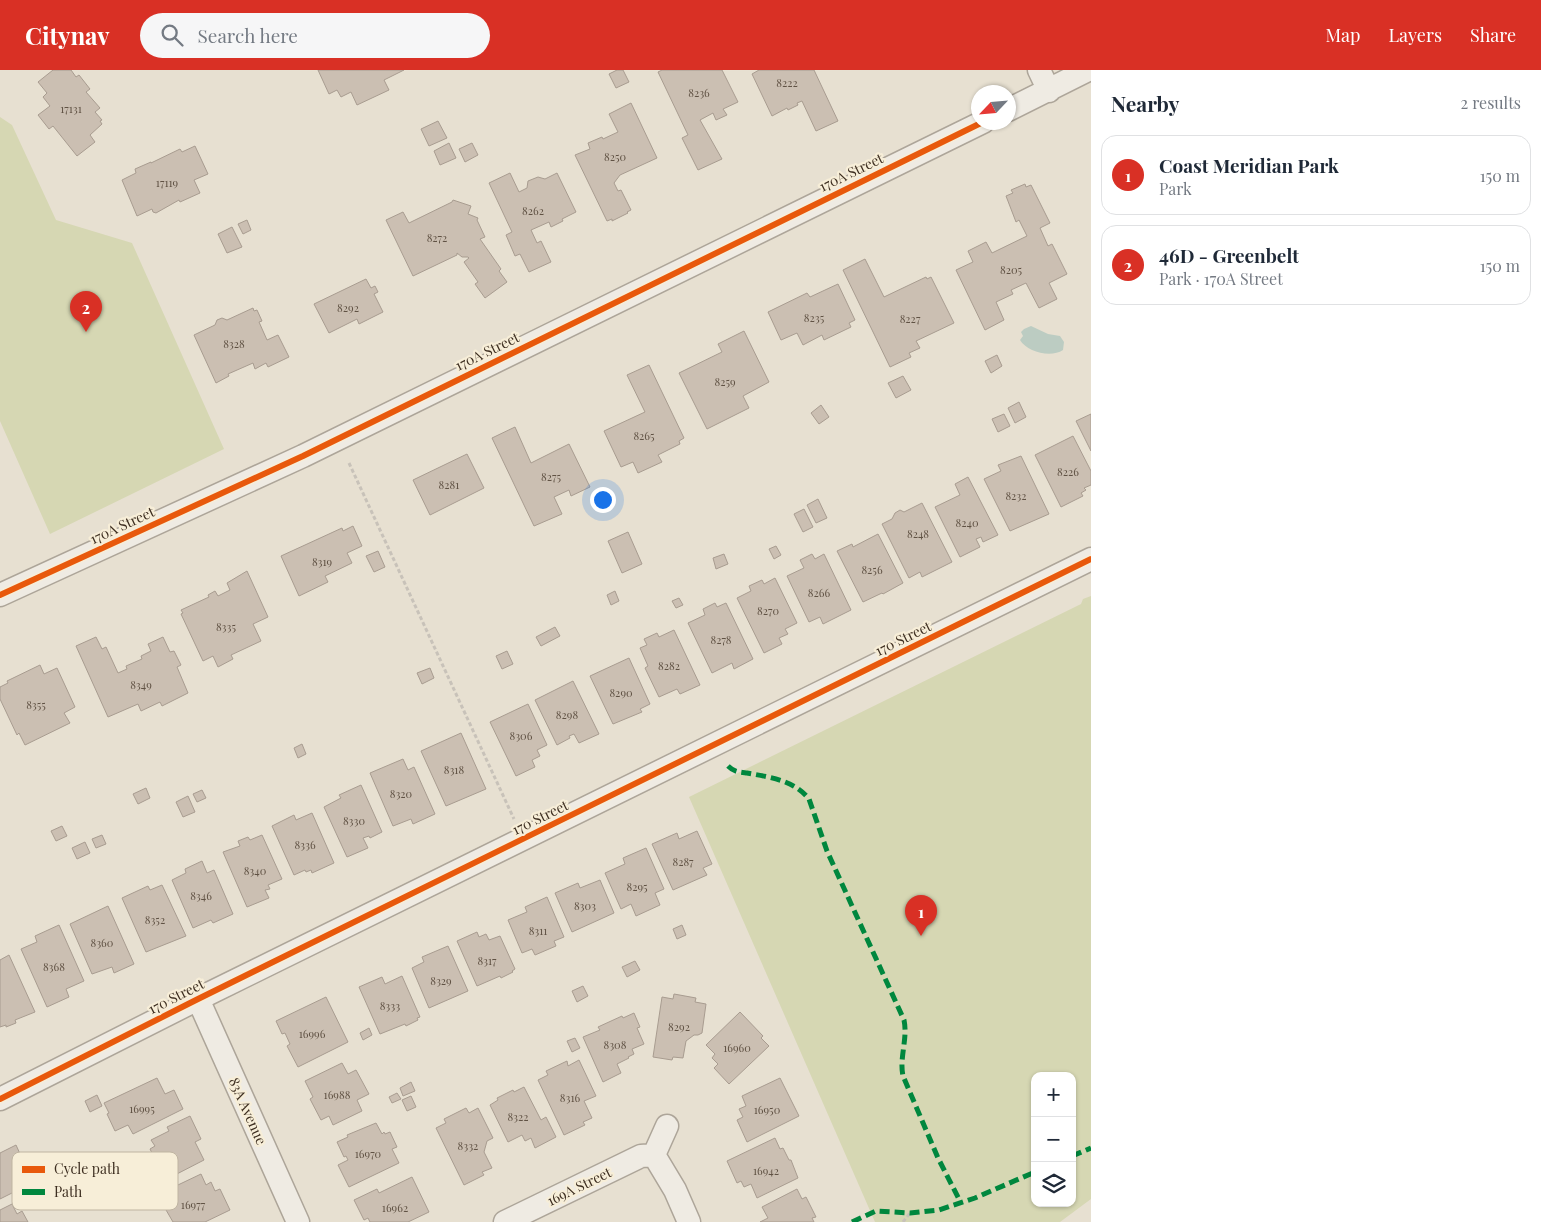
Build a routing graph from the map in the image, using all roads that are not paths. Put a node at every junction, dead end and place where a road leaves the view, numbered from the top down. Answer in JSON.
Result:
{"nodes":[{"id":1,"x":1040,"y":70,"type":"edge"},
{"id":2,"x":1088,"y":70,"type":"edge"},
{"id":3,"x":1049,"y":91,"type":"junction"},
{"id":4,"x":1016,"y":106,"type":"edge"},
{"id":5,"x":971,"y":128,"type":"edge"},
{"id":6,"x":1091,"y":559,"type":"edge"},
{"id":7,"x":0,"y":596,"type":"edge"},
{"id":8,"x":198,"y":1000,"type":"junction"},
{"id":9,"x":0,"y":1099,"type":"edge"},
{"id":10,"x":667,"y":1126,"type":"dead end"},
{"id":11,"x":654,"y":1155,"type":"junction"},
{"id":12,"x":298,"y":1222,"type":"edge"},
{"id":13,"x":505,"y":1222,"type":"edge"},
{"id":14,"x":689,"y":1222,"type":"edge"}],
"edges":[{"from":1,"to":3,"type":"street"},
{"from":2,"to":3,"type":"street"},
{"from":3,"to":4,"type":"street"},
{"from":5,"to":7,"type":"street","name":"170A Street"},
{"from":6,"to":8,"type":"street","name":"170 Street"},
{"from":8,"to":9,"type":"street","name":"170 Street"},
{"from":8,"to":12,"type":"street","name":"83A Avenue"},
{"from":10,"to":11,"type":"street"},
{"from":11,"to":13,"type":"street","name":"169A Street"},
{"from":11,"to":14,"type":"street"}]}
